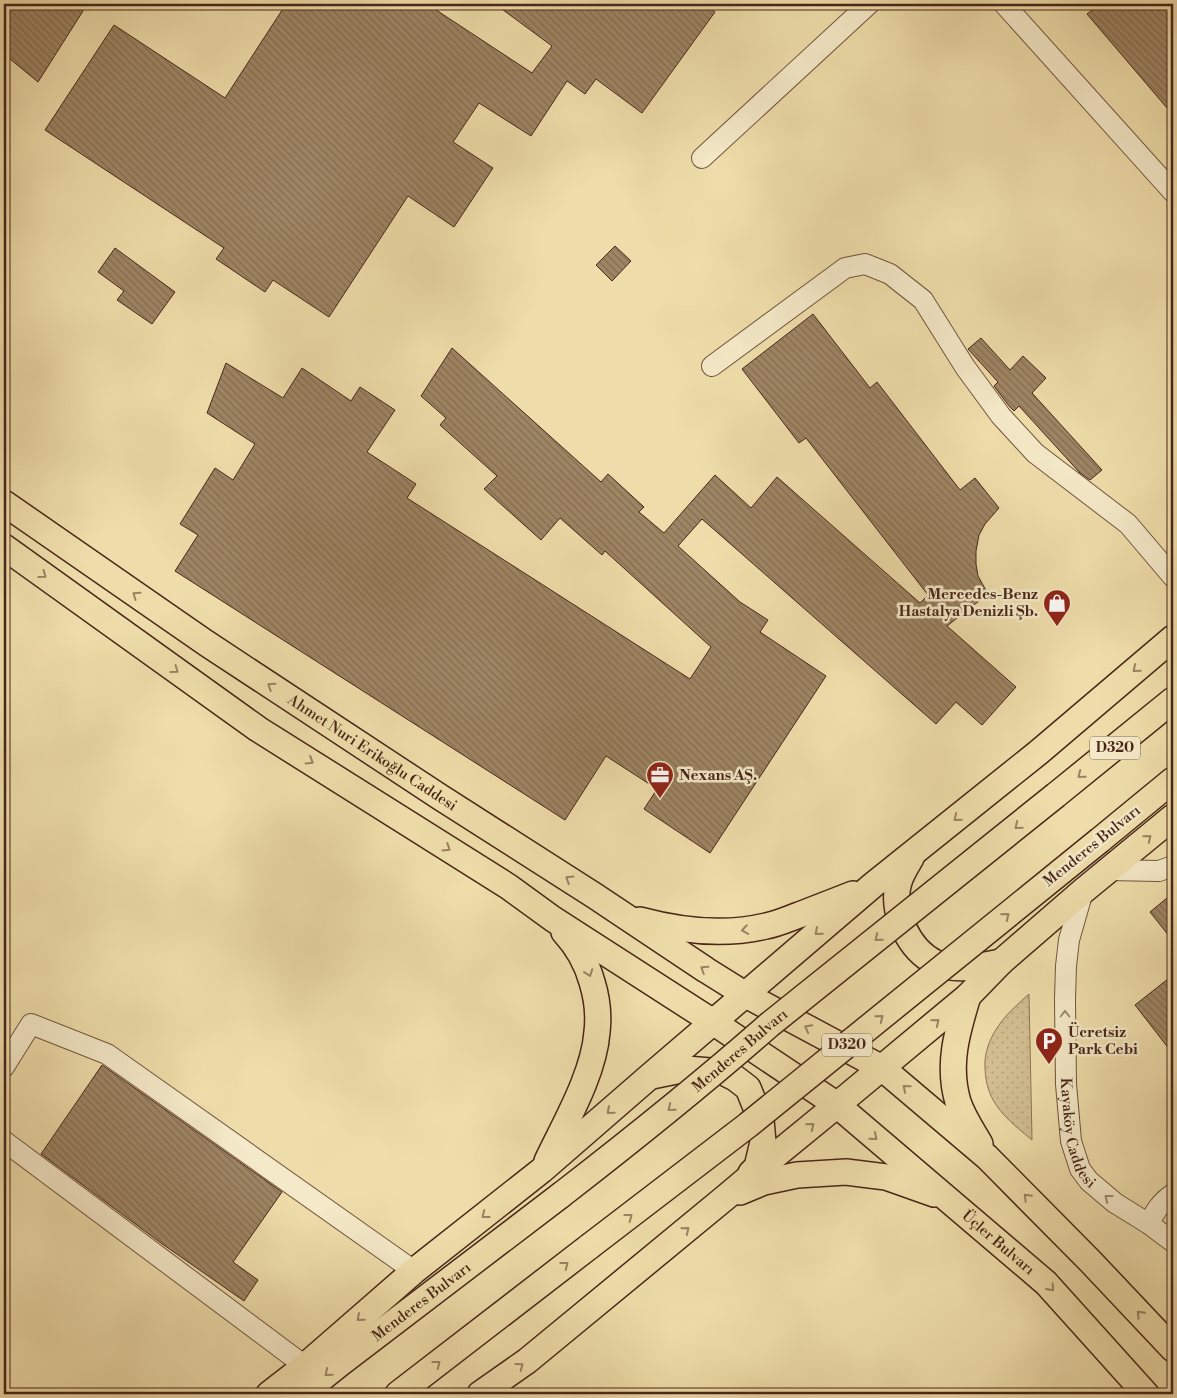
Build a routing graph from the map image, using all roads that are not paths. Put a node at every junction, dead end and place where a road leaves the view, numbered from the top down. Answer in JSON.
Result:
{"nodes":[{"id":1,"x":869,"y":4,"type":"edge"},
{"id":2,"x":1004,"y":4,"type":"edge"},
{"id":3,"x":702,"y":158,"type":"dead end"},
{"id":4,"x":1173,"y":192,"type":"edge"},
{"id":5,"x":712,"y":366,"type":"dead end"},
{"id":6,"x":4,"y":503,"type":"edge"},
{"id":7,"x":4,"y":547,"type":"edge"},
{"id":8,"x":1173,"y":577,"type":"edge"},
{"id":9,"x":1173,"y":638,"type":"edge"},
{"id":10,"x":1173,"y":700,"type":"edge"},
{"id":11,"x":1173,"y":780,"type":"edge"},
{"id":12,"x":1173,"y":817,"type":"edge"},
{"id":13,"x":914,"y":853,"type":"junction"},
{"id":14,"x":1173,"y":866,"type":"edge"},
{"id":15,"x":1109,"y":870,"type":"junction"},
{"id":16,"x":873,"y":885,"type":"junction"},
{"id":17,"x":1083,"y":891,"type":"junction"},
{"id":18,"x":626,"y":916,"type":"junction"},
{"id":19,"x":553,"y":919,"type":"junction"},
{"id":20,"x":1001,"y":962,"type":"junction"},
{"id":21,"x":746,"y":995,"type":"junction"},
{"id":22,"x":968,"y":996,"type":"junction"},
{"id":23,"x":713,"y":1022,"type":"junction"},
{"id":24,"x":4,"y":1067,"type":"edge"},
{"id":25,"x":882,"y":1068,"type":"junction"},
{"id":26,"x":649,"y":1077,"type":"junction"},
{"id":27,"x":837,"y":1105,"type":"junction"},
{"id":28,"x":4,"y":1141,"type":"edge"},
{"id":29,"x":987,"y":1157,"type":"junction"},
{"id":30,"x":542,"y":1170,"type":"junction"},
{"id":31,"x":1173,"y":1194,"type":"edge"},
{"id":32,"x":726,"y":1198,"type":"junction"},
{"id":33,"x":950,"y":1200,"type":"junction"},
{"id":34,"x":1149,"y":1224,"type":"junction"},
{"id":35,"x":1173,"y":1242,"type":"edge"},
{"id":36,"x":1173,"y":1256,"type":"edge"},
{"id":37,"x":414,"y":1271,"type":"junction"},
{"id":38,"x":1173,"y":1349,"type":"edge"},
{"id":39,"x":305,"y":1366,"type":"junction"},
{"id":40,"x":269,"y":1394,"type":"edge"},
{"id":41,"x":302,"y":1394,"type":"edge"},
{"id":42,"x":398,"y":1394,"type":"edge"},
{"id":43,"x":480,"y":1394,"type":"edge"},
{"id":44,"x":1146,"y":1394,"type":"edge"}],
"edges":[{"from":1,"to":3,"type":"street"},
{"from":2,"to":4,"type":"street"},
{"from":5,"to":8,"type":"street"},
{"from":18,"to":6,"type":"main road","name":"Ahmet Nuri Erikoğlu Caddesi","one_way":true},
{"from":7,"to":19,"type":"main road","one_way":true},
{"from":9,"to":13,"type":"main road","one_way":true},
{"from":10,"to":41,"type":"main road","name":"Menderes Bulvarı","number":"D320","one_way":true,"bridge":true},
{"from":42,"to":11,"type":"main road","name":"Menderes Bulvarı","number":"D320","one_way":true,"bridge":true},
{"from":15,"to":12,"type":"main road","one_way":true},
{"from":13,"to":16,"type":"main road"},
{"from":13,"to":20,"type":"main road"},
{"from":14,"to":15,"type":"street"},
{"from":15,"to":17,"type":"main road"},
{"from":16,"to":18,"type":"main road","one_way":true},
{"from":16,"to":21,"type":"main road","one_way":true},
{"from":17,"to":20,"type":"main road"},
{"from":34,"to":17,"type":"street","name":"Kayaköy Caddesi","one_way":true},
{"from":21,"to":18,"type":"main road","name":"Ahmet Nuri Erikoğlu Caddesi","one_way":true},
{"from":19,"to":23,"type":"main road"},
{"from":19,"to":30,"type":"main road","one_way":true},
{"from":20,"to":22,"type":"main road"},
{"from":21,"to":23,"type":"main road"},
{"from":25,"to":21,"type":"main road","name":"Ahmet Nuri Erikoğlu Caddesi","one_way":true},
{"from":25,"to":22,"type":"main road","one_way":true},
{"from":22,"to":29,"type":"main road"},
{"from":23,"to":26,"type":"main road"},
{"from":23,"to":27,"type":"main road","name":"Üçler Bulvarı"},
{"from":24,"to":37,"type":"street"},
{"from":25,"to":27,"type":"main road"},
{"from":29,"to":25,"type":"main road","one_way":true},
{"from":26,"to":30,"type":"main road","one_way":true},
{"from":26,"to":32,"type":"main road"},
{"from":32,"to":27,"type":"main road","one_way":true},
{"from":27,"to":33,"type":"main road","name":"Üçler Bulvarı","one_way":true},
{"from":28,"to":39,"type":"street"},
{"from":38,"to":29,"type":"main road","one_way":true},
{"from":30,"to":37,"type":"main road","one_way":true},
{"from":31,"to":34,"type":"street"},
{"from":32,"to":33,"type":"main road"},
{"from":43,"to":32,"type":"main road","one_way":true},
{"from":33,"to":44,"type":"main road","name":"Üçler Bulvarı","one_way":true},
{"from":34,"to":35,"type":"street","name":"Kayaköy Caddesi"},
{"from":34,"to":36,"type":"street","name":"Kayaköy Caddesi"},
{"from":37,"to":39,"type":"main road","one_way":true},
{"from":39,"to":40,"type":"main road"}]}
